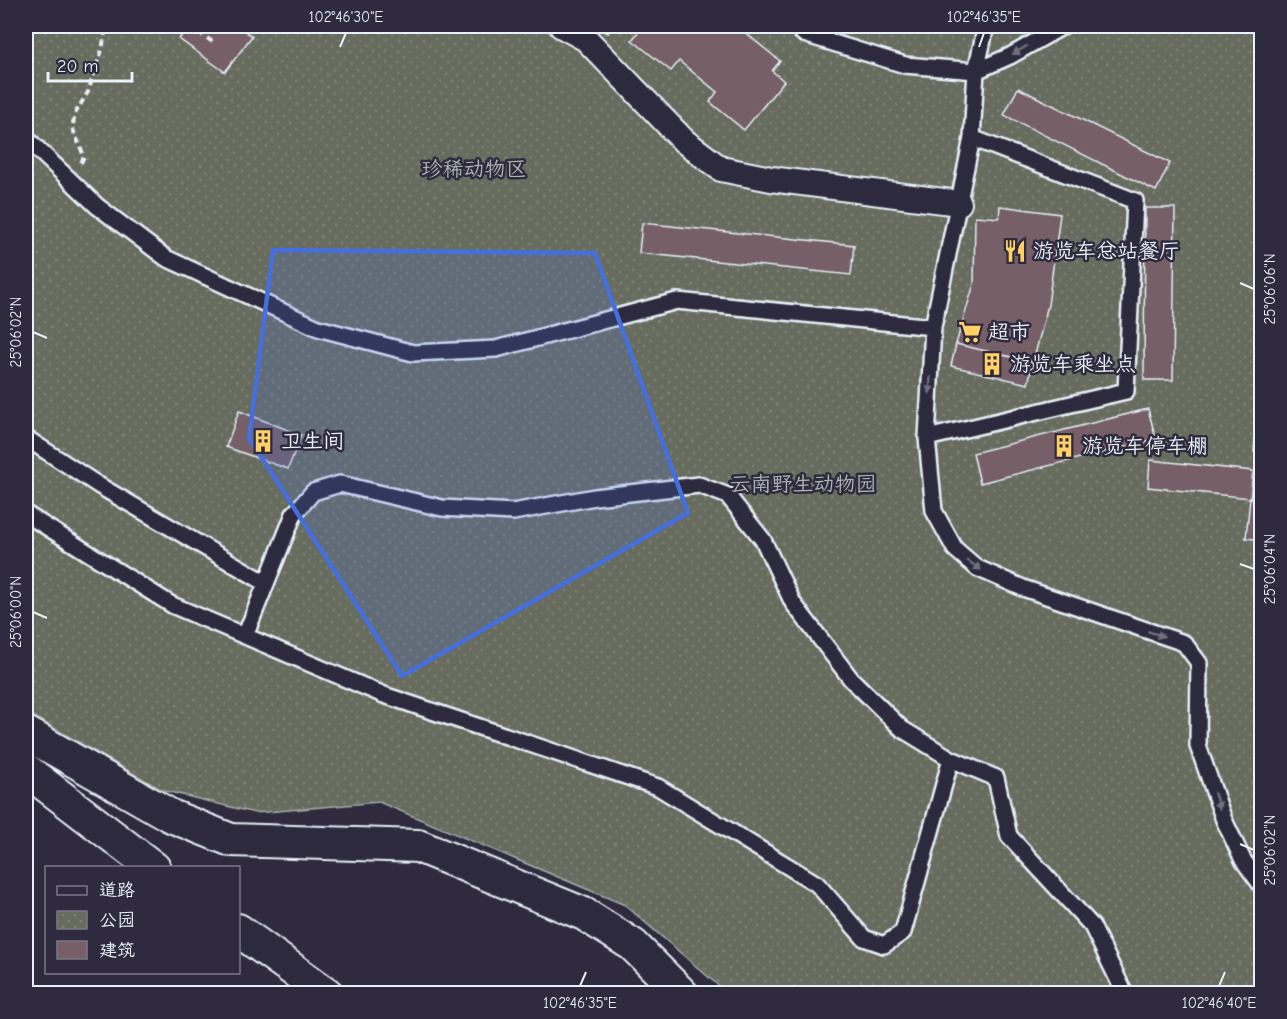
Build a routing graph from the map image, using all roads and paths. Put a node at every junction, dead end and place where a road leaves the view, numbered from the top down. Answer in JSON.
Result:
{"nodes":[{"id":1,"x":106,"y":26,"type":"edge"},
{"id":2,"x":190,"y":26,"type":"edge"},
{"id":3,"x":562,"y":26,"type":"edge"},
{"id":4,"x":795,"y":26,"type":"edge"},
{"id":5,"x":986,"y":26,"type":"edge"},
{"id":6,"x":1063,"y":26,"type":"edge"},
{"id":7,"x":214,"y":43,"type":"dead end"},
{"id":8,"x":976,"y":71,"type":"junction"},
{"id":9,"x":26,"y":138,"type":"edge"},
{"id":10,"x":972,"y":138,"type":"junction"},
{"id":11,"x":73,"y":183,"type":"junction"},
{"id":12,"x":959,"y":203,"type":"junction"},
{"id":13,"x":933,"y":327,"type":"junction"},
{"id":14,"x":26,"y":438,"type":"edge"},
{"id":15,"x":927,"y":438,"type":"junction"},
{"id":16,"x":26,"y":514,"type":"edge"},
{"id":17,"x":266,"y":583,"type":"junction"},
{"id":18,"x":245,"y":636,"type":"junction"},
{"id":19,"x":26,"y":733,"type":"edge"},
{"id":20,"x":951,"y":759,"type":"junction"},
{"id":21,"x":26,"y":770,"type":"edge"},
{"id":22,"x":153,"y":866,"type":"edge"},
{"id":23,"x":1262,"y":886,"type":"edge"},
{"id":24,"x":240,"y":931,"type":"edge"},
{"id":25,"x":327,"y":993,"type":"edge"},
{"id":26,"x":682,"y":993,"type":"edge"},
{"id":27,"x":1125,"y":993,"type":"edge"}],
"edges":[{"from":1,"to":11,"type":"path"},
{"from":2,"to":7,"type":"path"},
{"from":3,"to":12,"type":"street"},
{"from":4,"to":8,"type":"lane"},
{"from":5,"to":8,"type":"lane"},
{"from":6,"to":8,"type":"lane","one_way":true},
{"from":8,"to":10,"type":"lane"},
{"from":9,"to":11,"type":"lane"},
{"from":10,"to":12,"type":"lane"},
{"from":10,"to":15,"type":"lane"},
{"from":11,"to":13,"type":"lane"},
{"from":12,"to":13,"type":"lane"},
{"from":13,"to":15,"type":"lane","one_way":true},
{"from":14,"to":17,"type":"lane"},
{"from":15,"to":23,"type":"lane","one_way":true},
{"from":16,"to":18,"type":"lane"},
{"from":17,"to":18,"type":"lane"},
{"from":17,"to":20,"type":"lane"},
{"from":18,"to":20,"type":"lane"},
{"from":19,"to":26,"type":"street"},
{"from":20,"to":27,"type":"lane"},
{"from":21,"to":22,"type":"street"},
{"from":24,"to":25,"type":"street"}]}
